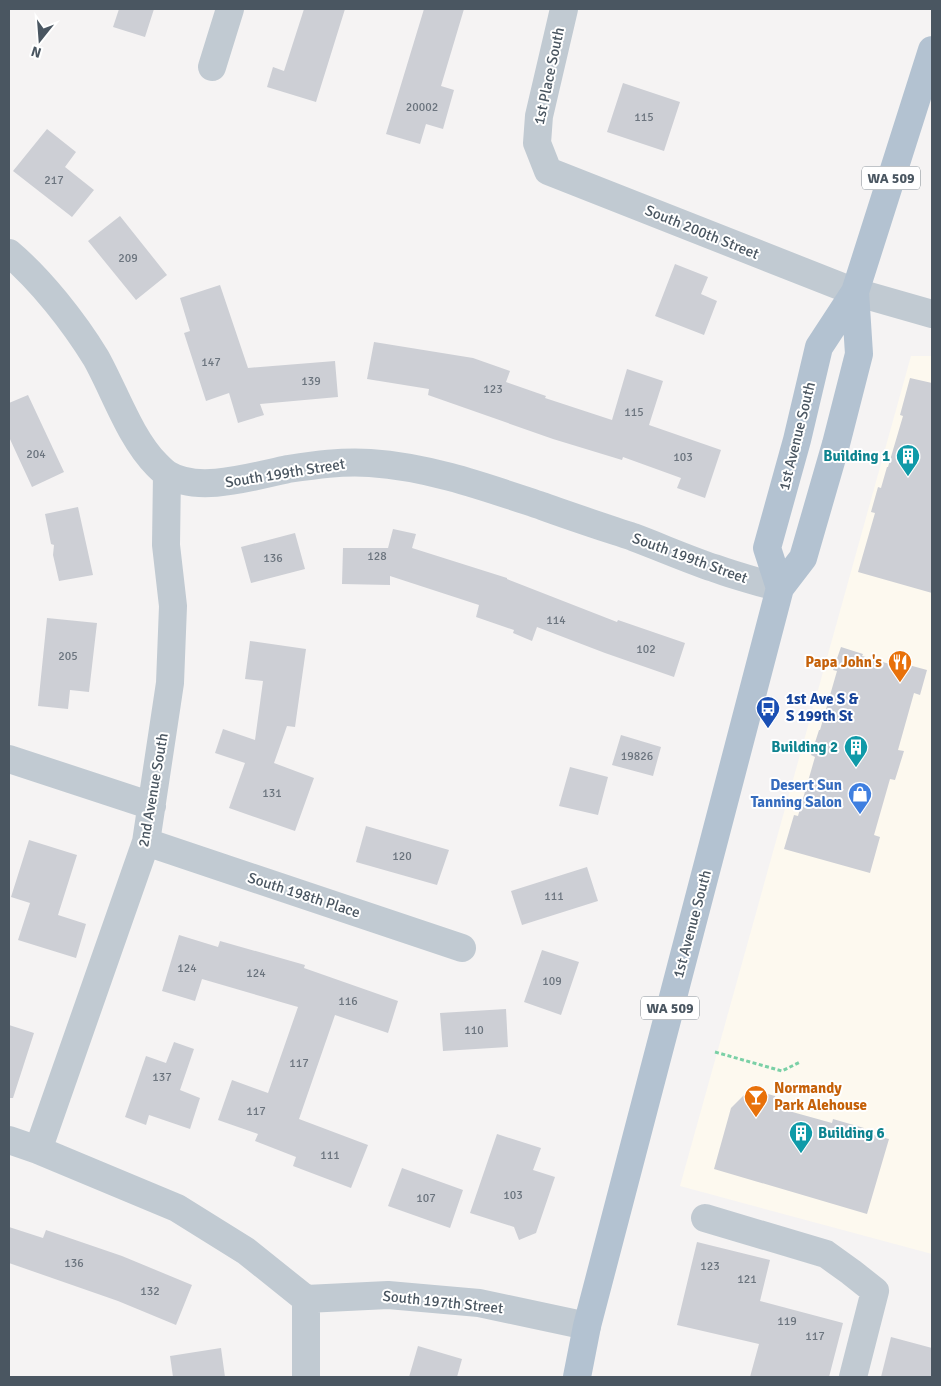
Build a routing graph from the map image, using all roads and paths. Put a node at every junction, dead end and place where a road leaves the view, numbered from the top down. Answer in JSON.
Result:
{"nodes":[{"id":1,"x":230,"y":9,"type":"edge"},
{"id":2,"x":564,"y":9,"type":"edge"},
{"id":3,"x":932,"y":50,"type":"edge"},
{"id":4,"x":212,"y":67,"type":"dead end"},
{"id":5,"x":548,"y":171,"type":"joint"},
{"id":6,"x":9,"y":253,"type":"edge"},
{"id":7,"x":855,"y":292,"type":"junction"},
{"id":8,"x":932,"y":314,"type":"edge"},
{"id":9,"x":167,"y":474,"type":"junction"},
{"id":10,"x":780,"y":588,"type":"junction"},
{"id":11,"x":9,"y":758,"type":"edge"},
{"id":12,"x":152,"y":806,"type":"junction"},
{"id":13,"x":146,"y":842,"type":"junction"},
{"id":14,"x":462,"y":948,"type":"dead end"},
{"id":15,"x":715,"y":1052,"type":"dead end"},
{"id":16,"x":800,"y":1062,"type":"dead end"},
{"id":17,"x":9,"y":1140,"type":"edge"},
{"id":18,"x":38,"y":1150,"type":"junction"},
{"id":19,"x":705,"y":1218,"type":"dead end"},
{"id":20,"x":306,"y":1299,"type":"junction"},
{"id":21,"x":587,"y":1326,"type":"junction"},
{"id":22,"x":306,"y":1377,"type":"edge"},
{"id":23,"x":577,"y":1377,"type":"edge"},
{"id":24,"x":853,"y":1377,"type":"edge"}],
"edges":[{"from":1,"to":4,"type":"street"},
{"from":2,"to":5,"type":"street","name":"1st Place South"},
{"from":3,"to":7,"type":"main road","name":"1st Avenue South","number":"WA 509"},
{"from":5,"to":7,"type":"street","name":"South 200th Street"},
{"from":6,"to":9,"type":"street","name":"South 199th Street"},
{"from":7,"to":8,"type":"street","name":"South 200th Street"},
{"from":7,"to":10,"type":"main road","name":"1st Avenue South","number":"WA 509"},
{"from":7,"to":10,"type":"main road","name":"1st Avenue South","number":"WA 509"},
{"from":9,"to":10,"type":"street","name":"South 199th Street"},
{"from":9,"to":12,"type":"street","name":"2nd Avenue South"},
{"from":10,"to":21,"type":"main road","name":"1st Avenue South","number":"WA 509"},
{"from":11,"to":12,"type":"street"},
{"from":12,"to":13,"type":"street","name":"2nd Avenue South"},
{"from":13,"to":14,"type":"street","name":"South 198th Place"},
{"from":13,"to":18,"type":"street","name":"2nd Avenue South"},
{"from":15,"to":16,"type":"path"},
{"from":17,"to":18,"type":"street"},
{"from":18,"to":20,"type":"street"},
{"from":19,"to":24,"type":"street"},
{"from":20,"to":21,"type":"street","name":"South 197th Street"},
{"from":20,"to":22,"type":"street"},
{"from":21,"to":23,"type":"main road","name":"1st Avenue South","number":"WA 509"}]}
